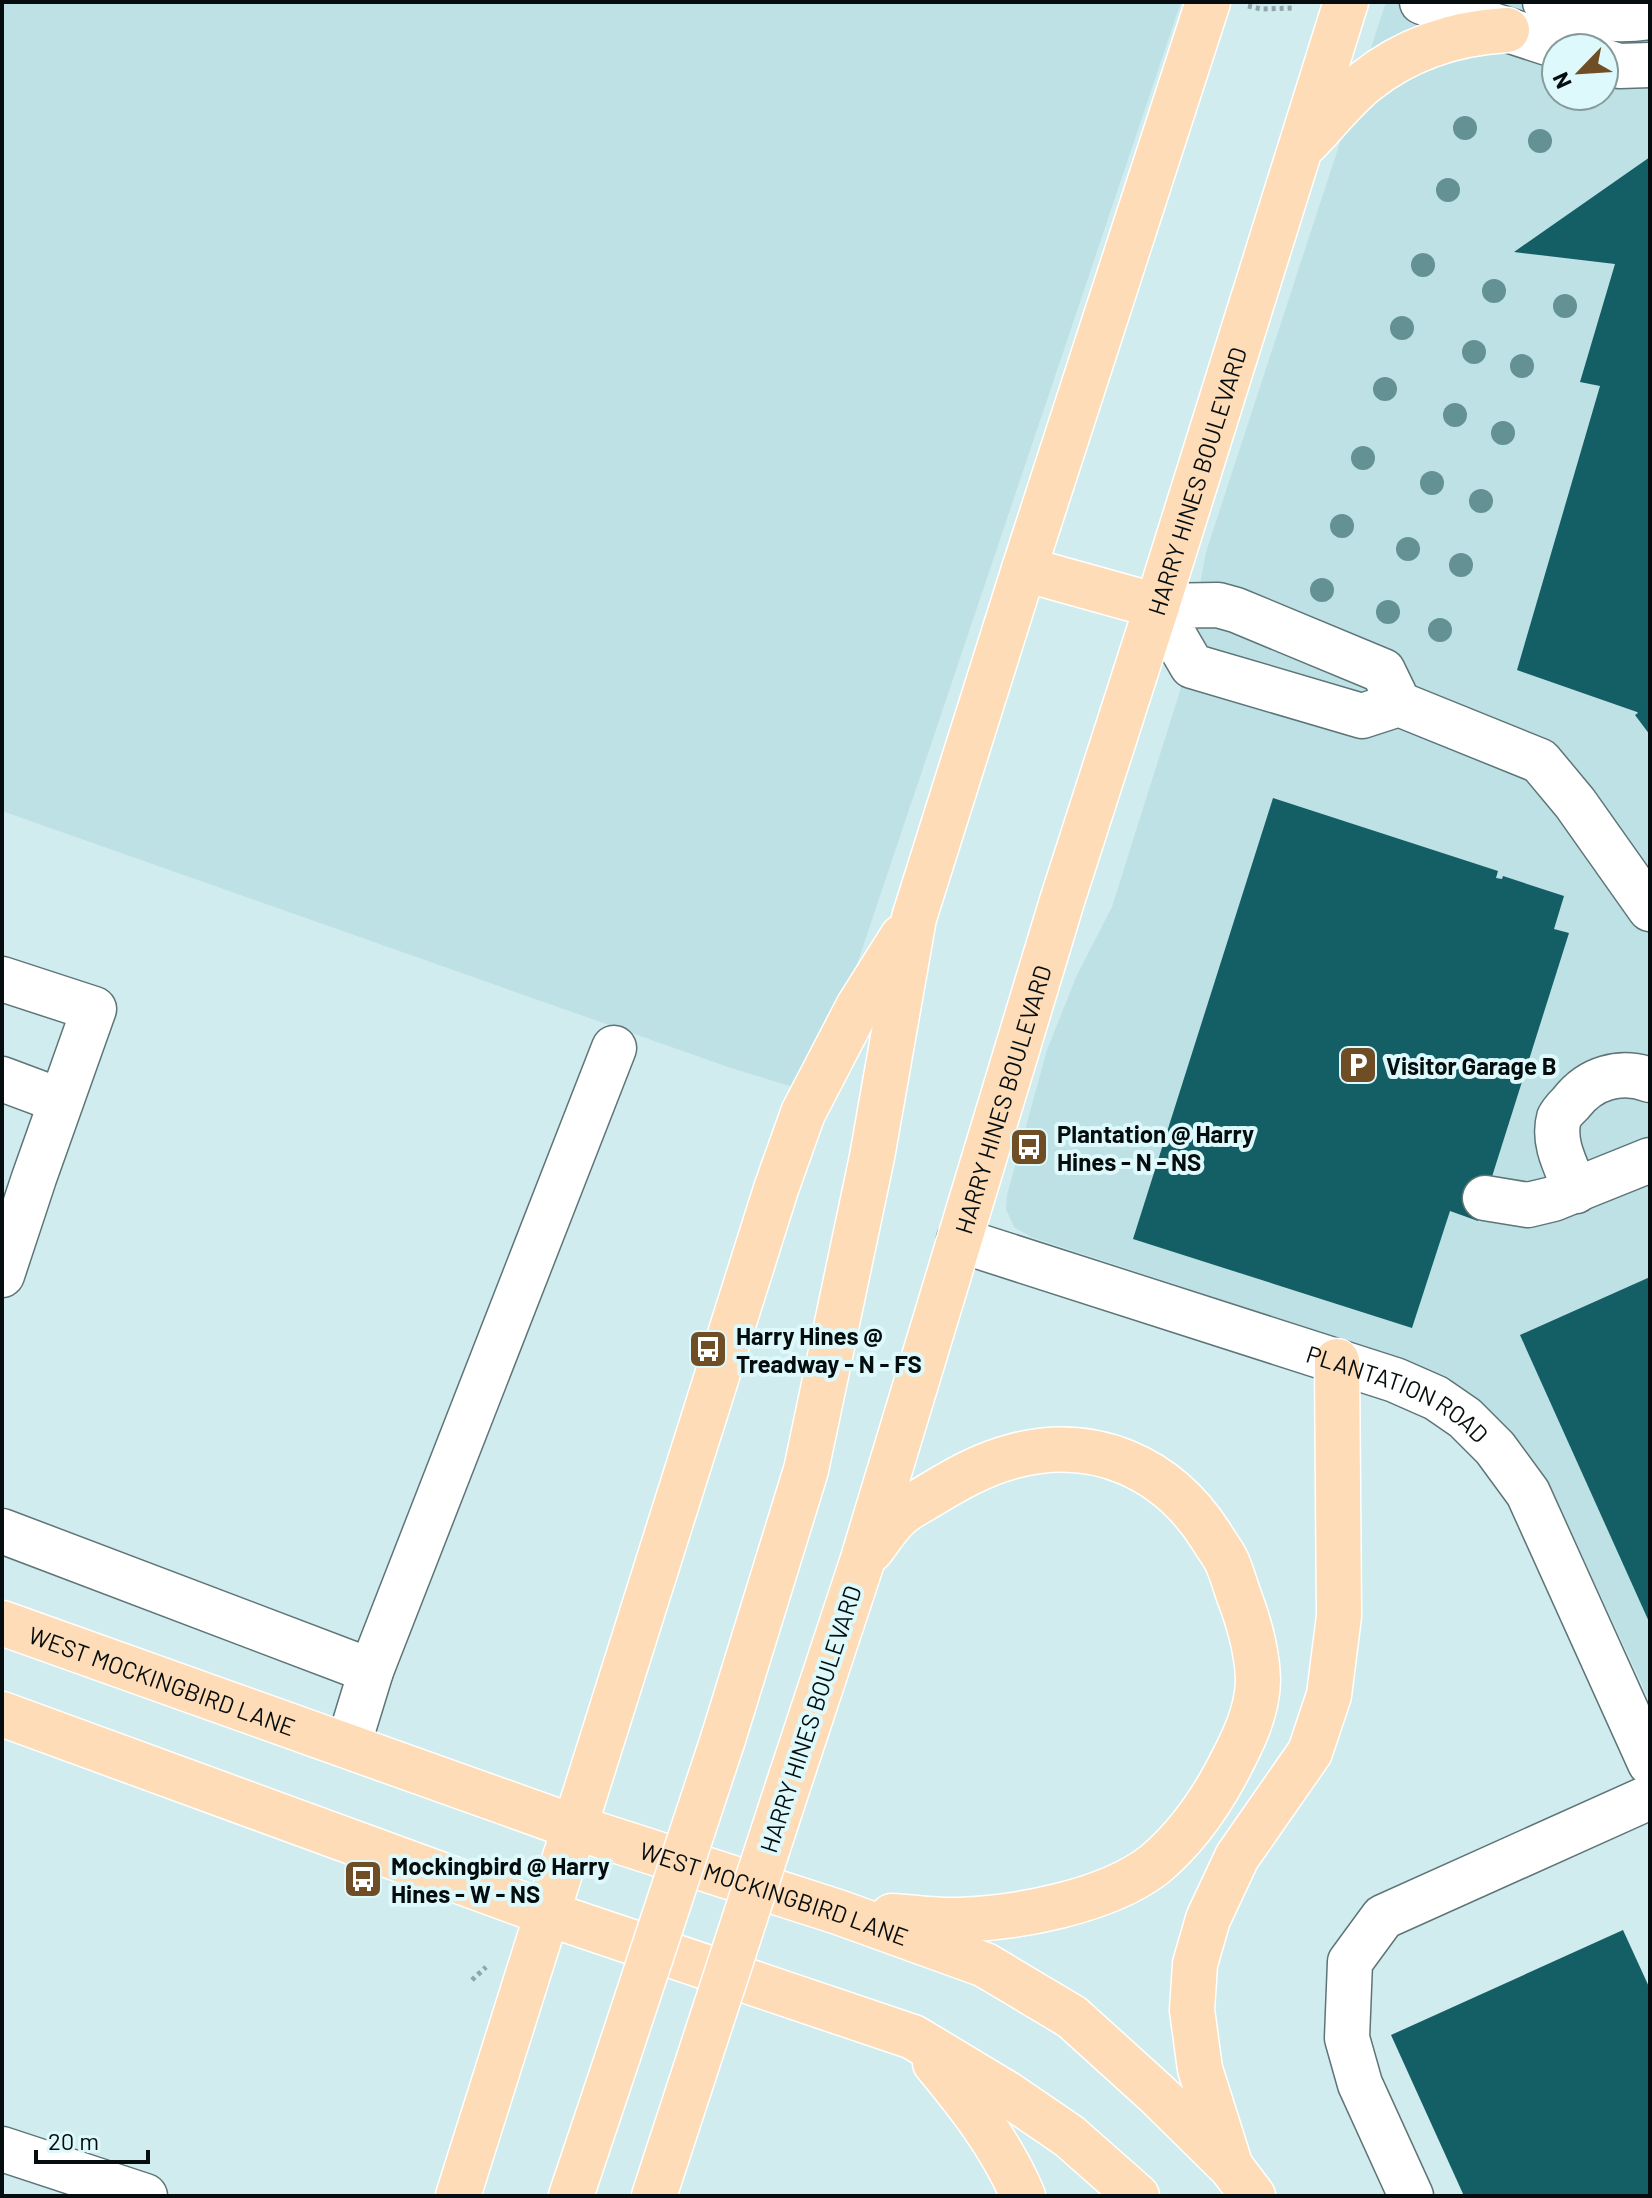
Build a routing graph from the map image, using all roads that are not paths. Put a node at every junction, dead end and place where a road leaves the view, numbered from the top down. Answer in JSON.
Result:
{"nodes":[{"id":1,"x":1346,"y":2,"type":"edge"},
{"id":2,"x":1422,"y":2,"type":"edge"},
{"id":3,"x":1545,"y":2,"type":"edge"},
{"id":4,"x":1226,"y":4,"type":"edge"},
{"id":5,"x":1650,"y":17,"type":"edge"},
{"id":6,"x":1507,"y":30,"type":"junction"},
{"id":7,"x":1540,"y":41,"type":"edge"},
{"id":8,"x":1300,"y":148,"type":"junction"},
{"id":9,"x":1024,"y":569,"type":"junction"},
{"id":10,"x":1157,"y":606,"type":"junction"},
{"id":11,"x":1399,"y":704,"type":"junction"},
{"id":12,"x":1650,"y":909,"type":"edge"},
{"id":13,"x":914,"y":918,"type":"junction"},
{"id":14,"x":2,"y":979,"type":"edge"},
{"id":15,"x":614,"y":1048,"type":"dead end"},
{"id":16,"x":2,"y":1079,"type":"edge"},
{"id":17,"x":1650,"y":1080,"type":"edge"},
{"id":18,"x":61,"y":1101,"type":"junction"},
{"id":19,"x":1650,"y":1160,"type":"edge"},
{"id":20,"x":18,"y":1172,"type":"edge"},
{"id":21,"x":1576,"y":1191,"type":"junction"},
{"id":22,"x":1485,"y":1198,"type":"dead end"},
{"id":23,"x":959,"y":1240,"type":"junction"},
{"id":24,"x":4,"y":1264,"type":"edge"},
{"id":25,"x":1337,"y":1361,"type":"junction"},
{"id":26,"x":2,"y":1531,"type":"edge"},
{"id":27,"x":862,"y":1562,"type":"junction"},
{"id":28,"x":2,"y":1623,"type":"edge"},
{"id":29,"x":371,"y":1671,"type":"junction"},
{"id":30,"x":2,"y":1714,"type":"edge"},
{"id":31,"x":348,"y":1746,"type":"junction"},
{"id":32,"x":1650,"y":1763,"type":"edge"},
{"id":33,"x":1650,"y":1797,"type":"edge"},
{"id":34,"x":574,"y":1827,"type":"junction"},
{"id":35,"x":838,"y":1912,"type":"junction"},
{"id":36,"x":546,"y":1913,"type":"junction"},
{"id":37,"x":913,"y":2037,"type":"junction"},
{"id":38,"x":2,"y":2149,"type":"edge"},
{"id":39,"x":1242,"y":2182,"type":"edge"},
{"id":40,"x":145,"y":2196,"type":"edge"},
{"id":41,"x":458,"y":2196,"type":"edge"},
{"id":42,"x":571,"y":2196,"type":"edge"},
{"id":43,"x":654,"y":2196,"type":"edge"},
{"id":44,"x":1023,"y":2196,"type":"edge"},
{"id":45,"x":1137,"y":2196,"type":"edge"},
{"id":46,"x":1411,"y":2196,"type":"edge"}],
"edges":[{"from":1,"to":8,"type":"main road","name":"HARRY HINES BOULEVARD"},
{"from":2,"to":6,"type":"street"},
{"from":3,"to":5,"type":"street"},
{"from":4,"to":9,"type":"main road"},
{"from":6,"to":7,"type":"street"},
{"from":6,"to":8,"type":"main road"},
{"from":8,"to":10,"type":"main road","name":"HARRY HINES BOULEVARD"},
{"from":9,"to":10,"type":"main road"},
{"from":9,"to":13,"type":"main road"},
{"from":10,"to":11,"type":"street"},
{"from":10,"to":11,"type":"street"},
{"from":10,"to":23,"type":"main road","name":"HARRY HINES BOULEVARD"},
{"from":11,"to":12,"type":"street"},
{"from":13,"to":34,"type":"main road"},
{"from":13,"to":42,"type":"main road","bridge":true},
{"from":14,"to":18,"type":"street"},
{"from":15,"to":29,"type":"street"},
{"from":16,"to":18,"type":"street"},
{"from":17,"to":21,"type":"street"},
{"from":18,"to":20,"type":"street"},
{"from":19,"to":21,"type":"street"},
{"from":20,"to":24,"type":"street"},
{"from":21,"to":22,"type":"street"},
{"from":23,"to":25,"type":"street","name":"PLANTATION ROAD"},
{"from":23,"to":27,"type":"main road","name":"HARRY HINES BOULEVARD"},
{"from":25,"to":32,"type":"street","name":"PLANTATION ROAD"},
{"from":25,"to":39,"type":"main road"},
{"from":26,"to":29,"type":"street"},
{"from":27,"to":35,"type":"main road"},
{"from":27,"to":43,"type":"main road","name":"HARRY HINES BOULEVARD","bridge":true},
{"from":28,"to":31,"type":"main road","name":"WEST MOCKINGBIRD LANE"},
{"from":29,"to":31,"type":"street"},
{"from":30,"to":36,"type":"main road"},
{"from":31,"to":34,"type":"main road","name":"WEST MOCKINGBIRD LANE"},
{"from":33,"to":46,"type":"street"},
{"from":34,"to":35,"type":"main road","name":"WEST MOCKINGBIRD LANE"},
{"from":34,"to":36,"type":"main road"},
{"from":35,"to":39,"type":"main road","name":"WEST MOCKINGBIRD LANE"},
{"from":36,"to":37,"type":"main road"},
{"from":36,"to":41,"type":"main road"},
{"from":37,"to":44,"type":"main road"},
{"from":37,"to":45,"type":"main road"},
{"from":38,"to":40,"type":"street"}]}
